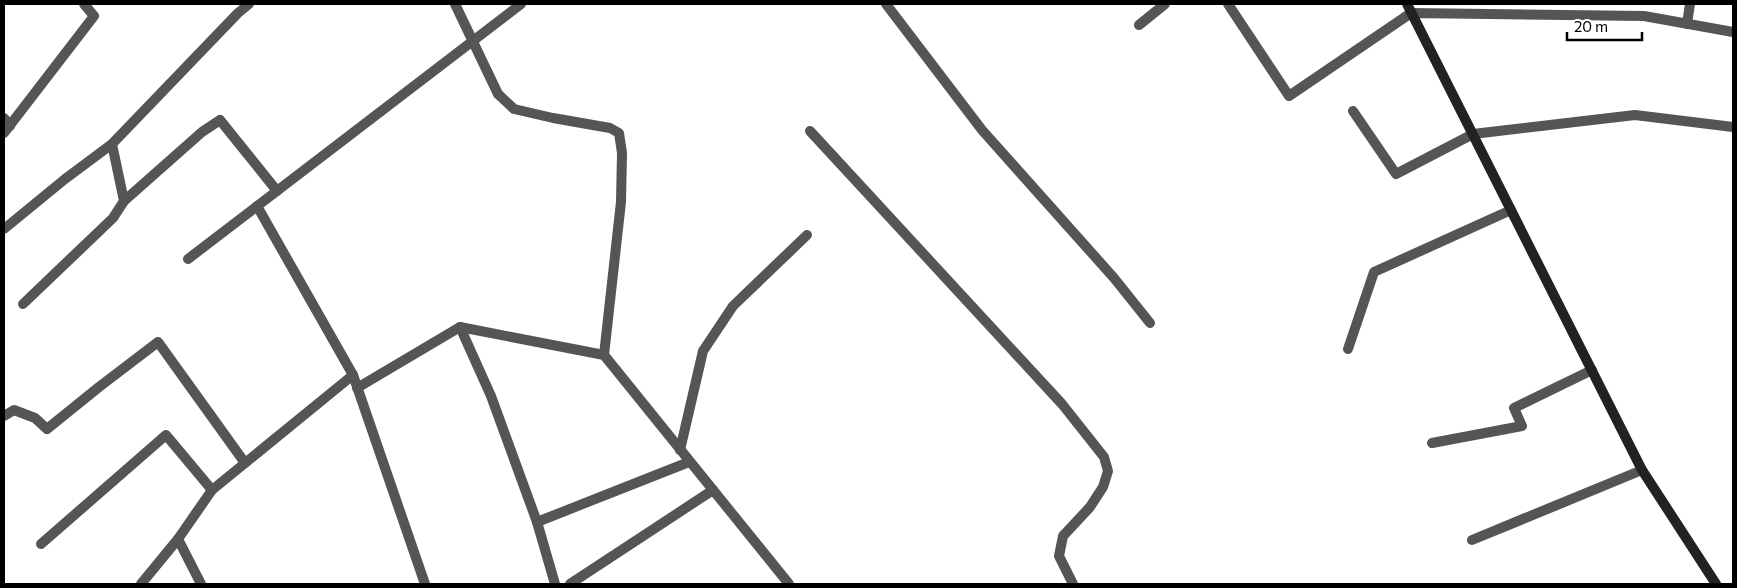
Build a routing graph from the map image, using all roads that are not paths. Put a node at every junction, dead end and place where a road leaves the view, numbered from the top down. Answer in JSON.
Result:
{"nodes":[{"id":1,"x":84,"y":4,"type":"edge"},
{"id":2,"x":249,"y":4,"type":"edge"},
{"id":3,"x":455,"y":4,"type":"edge"},
{"id":4,"x":521,"y":4,"type":"edge"},
{"id":5,"x":886,"y":4,"type":"edge"},
{"id":6,"x":1165,"y":4,"type":"edge"},
{"id":7,"x":1228,"y":4,"type":"edge"},
{"id":8,"x":1690,"y":4,"type":"edge"},
{"id":9,"x":1409,"y":8,"type":"edge"},
{"id":10,"x":1687,"y":24,"type":"junction"},
{"id":11,"x":1139,"y":25,"type":"dead end"},
{"id":12,"x":1733,"y":32,"type":"edge"},
{"id":13,"x":473,"y":40,"type":"junction"},
{"id":14,"x":1353,"y":111,"type":"dead end"},
{"id":15,"x":6,"y":126,"type":"edge"},
{"id":16,"x":1733,"y":127,"type":"edge"},
{"id":17,"x":810,"y":131,"type":"dead end"},
{"id":18,"x":1472,"y":134,"type":"junction"},
{"id":19,"x":112,"y":144,"type":"junction"},
{"id":20,"x":278,"y":191,"type":"junction"},
{"id":21,"x":124,"y":200,"type":"junction"},
{"id":22,"x":257,"y":206,"type":"junction"},
{"id":23,"x":1511,"y":210,"type":"junction"},
{"id":24,"x":4,"y":229,"type":"edge"},
{"id":25,"x":807,"y":235,"type":"dead end"},
{"id":26,"x":188,"y":259,"type":"dead end"},
{"id":27,"x":23,"y":304,"type":"dead end"},
{"id":28,"x":1150,"y":323,"type":"dead end"},
{"id":29,"x":460,"y":328,"type":"junction"},
{"id":30,"x":1348,"y":349,"type":"dead end"},
{"id":31,"x":604,"y":355,"type":"junction"},
{"id":32,"x":1592,"y":370,"type":"junction"},
{"id":33,"x":353,"y":375,"type":"junction"},
{"id":34,"x":358,"y":388,"type":"junction"},
{"id":35,"x":4,"y":416,"type":"edge"},
{"id":36,"x":1432,"y":443,"type":"dead end"},
{"id":37,"x":680,"y":450,"type":"junction"},
{"id":38,"x":689,"y":462,"type":"junction"},
{"id":39,"x":245,"y":463,"type":"junction"},
{"id":40,"x":1642,"y":470,"type":"junction"},
{"id":41,"x":212,"y":490,"type":"junction"},
{"id":42,"x":713,"y":490,"type":"junction"},
{"id":43,"x":537,"y":522,"type":"junction"},
{"id":44,"x":178,"y":538,"type":"junction"},
{"id":45,"x":1472,"y":540,"type":"dead end"},
{"id":46,"x":41,"y":544,"type":"dead end"},
{"id":47,"x":141,"y":584,"type":"edge"},
{"id":48,"x":201,"y":584,"type":"edge"},
{"id":49,"x":425,"y":584,"type":"edge"},
{"id":50,"x":555,"y":584,"type":"edge"},
{"id":51,"x":570,"y":584,"type":"edge"},
{"id":52,"x":789,"y":584,"type":"edge"},
{"id":53,"x":1073,"y":584,"type":"edge"},
{"id":54,"x":1716,"y":584,"type":"edge"}],
"edges":[{"from":1,"to":15,"type":"street"},
{"from":2,"to":19,"type":"street"},
{"from":3,"to":13,"type":"street"},
{"from":4,"to":13,"type":"street"},
{"from":5,"to":28,"type":"street"},
{"from":6,"to":11,"type":"street"},
{"from":7,"to":9,"type":"street"},
{"from":8,"to":10,"type":"street"},
{"from":9,"to":10,"type":"street"},
{"from":9,"to":18,"type":"street"},
{"from":10,"to":12,"type":"street"},
{"from":13,"to":20,"type":"street"},
{"from":13,"to":31,"type":"street"},
{"from":14,"to":18,"type":"street"},
{"from":16,"to":18,"type":"street"},
{"from":17,"to":53,"type":"street"},
{"from":18,"to":23,"type":"street"},
{"from":19,"to":21,"type":"street"},
{"from":19,"to":24,"type":"street"},
{"from":20,"to":21,"type":"street"},
{"from":20,"to":22,"type":"street"},
{"from":21,"to":27,"type":"street"},
{"from":22,"to":26,"type":"street"},
{"from":22,"to":33,"type":"street"},
{"from":23,"to":30,"type":"street"},
{"from":23,"to":32,"type":"street"},
{"from":25,"to":37,"type":"street"},
{"from":29,"to":31,"type":"street"},
{"from":29,"to":34,"type":"street"},
{"from":29,"to":43,"type":"street"},
{"from":31,"to":37,"type":"street"},
{"from":32,"to":36,"type":"street"},
{"from":32,"to":40,"type":"street"},
{"from":33,"to":34,"type":"street"},
{"from":33,"to":39,"type":"street"},
{"from":34,"to":49,"type":"street"},
{"from":35,"to":39,"type":"street"},
{"from":37,"to":38,"type":"street"},
{"from":38,"to":42,"type":"street"},
{"from":38,"to":43,"type":"street"},
{"from":39,"to":41,"type":"street"},
{"from":40,"to":45,"type":"street"},
{"from":40,"to":54,"type":"street"},
{"from":41,"to":44,"type":"street"},
{"from":41,"to":46,"type":"street"},
{"from":42,"to":51,"type":"street"},
{"from":42,"to":52,"type":"street"},
{"from":43,"to":50,"type":"street"},
{"from":44,"to":47,"type":"street"},
{"from":44,"to":48,"type":"street"}]}
